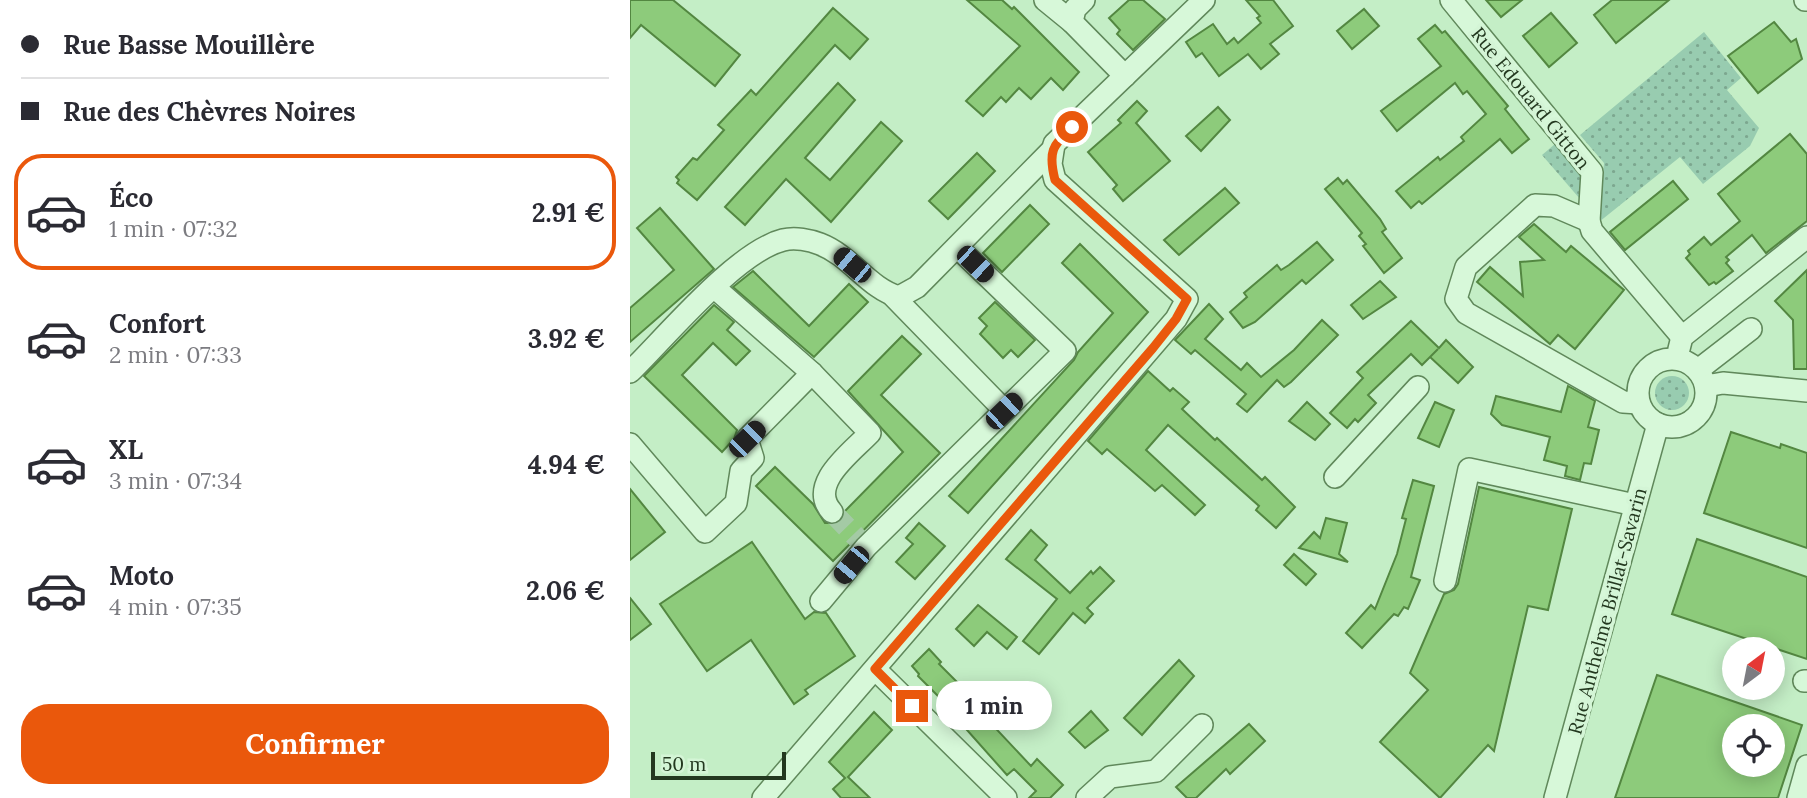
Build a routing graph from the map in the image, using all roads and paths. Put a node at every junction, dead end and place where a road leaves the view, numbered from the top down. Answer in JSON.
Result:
{"nodes":[{"id":1,"x":1045,"y":0,"type":"edge"},
{"id":2,"x":1084,"y":0,"type":"edge"},
{"id":3,"x":1204,"y":0,"type":"edge"},
{"id":4,"x":1451,"y":0,"type":"edge"},
{"id":5,"x":1072,"y":22,"type":"junction"},
{"id":6,"x":1125,"y":76,"type":"junction"},
{"id":7,"x":1053,"y":149,"type":"junction"},
{"id":8,"x":1589,"y":221,"type":"junction"},
{"id":9,"x":1807,"y":237,"type":"edge"},
{"id":10,"x":957,"y":247,"type":"junction"},
{"id":11,"x":715,"y":288,"type":"junction"},
{"id":12,"x":893,"y":296,"type":"junction"},
{"id":13,"x":1751,"y":329,"type":"dead end"},
{"id":14,"x":1681,"y":348,"type":"junction"},
{"id":15,"x":630,"y":372,"type":"edge"},
{"id":16,"x":812,"y":373,"type":"junction"},
{"id":17,"x":1702,"y":378,"type":"junction"},
{"id":18,"x":1418,"y":387,"type":"dead end"},
{"id":19,"x":1807,"y":391,"type":"edge"},
{"id":20,"x":1639,"y":403,"type":"junction"},
{"id":21,"x":1004,"y":411,"type":"junction"},
{"id":22,"x":1658,"y":424,"type":"junction"},
{"id":23,"x":630,"y":444,"type":"edge"},
{"id":24,"x":1335,"y":477,"type":"dead end"},
{"id":25,"x":1635,"y":505,"type":"junction"},
{"id":26,"x":832,"y":512,"type":"tunnel mouth"},
{"id":27,"x":1444,"y":581,"type":"dead end"},
{"id":28,"x":821,"y":601,"type":"dead end"},
{"id":29,"x":875,"y":669,"type":"junction"},
{"id":30,"x":1202,"y":725,"type":"dead end"},
{"id":31,"x":1807,"y":766,"type":"edge"},
{"id":32,"x":763,"y":798,"type":"edge"},
{"id":33,"x":1006,"y":798,"type":"edge"},
{"id":34,"x":1087,"y":798,"type":"edge"},
{"id":35,"x":1555,"y":798,"type":"edge"},
{"id":36,"x":1798,"y":798,"type":"edge"}],
"edges":[{"from":1,"to":5,"type":"street"},
{"from":2,"to":5,"type":"street"},
{"from":3,"to":6,"type":"street"},
{"from":4,"to":8,"type":"street","name":"Rue Edouard Gitton"},
{"from":5,"to":6,"type":"street"},
{"from":6,"to":7,"type":"street"},
{"from":7,"to":10,"type":"street"},
{"from":7,"to":29,"type":"street"},
{"from":8,"to":14,"type":"street"},
{"from":8,"to":20,"type":"street"},
{"from":9,"to":14,"type":"street"},
{"from":10,"to":12,"type":"street"},
{"from":10,"to":21,"type":"street"},
{"from":11,"to":12,"type":"street"},
{"from":11,"to":15,"type":"street"},
{"from":11,"to":16,"type":"street"},
{"from":12,"to":21,"type":"street"},
{"from":13,"to":17,"type":"street"},
{"from":14,"to":17,"type":"street"},
{"from":14,"to":20,"type":"street"},
{"from":16,"to":23,"type":"street"},
{"from":16,"to":26,"type":"street"},
{"from":17,"to":19,"type":"street"},
{"from":17,"to":22,"type":"street"},
{"from":18,"to":24,"type":"street"},
{"from":20,"to":22,"type":"street"},
{"from":21,"to":28,"type":"street"},
{"from":22,"to":25,"type":"street","name":"Rue Anthelme Brillat-Savarin"},
{"from":25,"to":27,"type":"street"},
{"from":25,"to":35,"type":"street","name":"Rue Anthelme Brillat-Savarin"},
{"from":29,"to":32,"type":"street"},
{"from":29,"to":33,"type":"street"},
{"from":30,"to":34,"type":"street"},
{"from":31,"to":36,"type":"street"}]}
